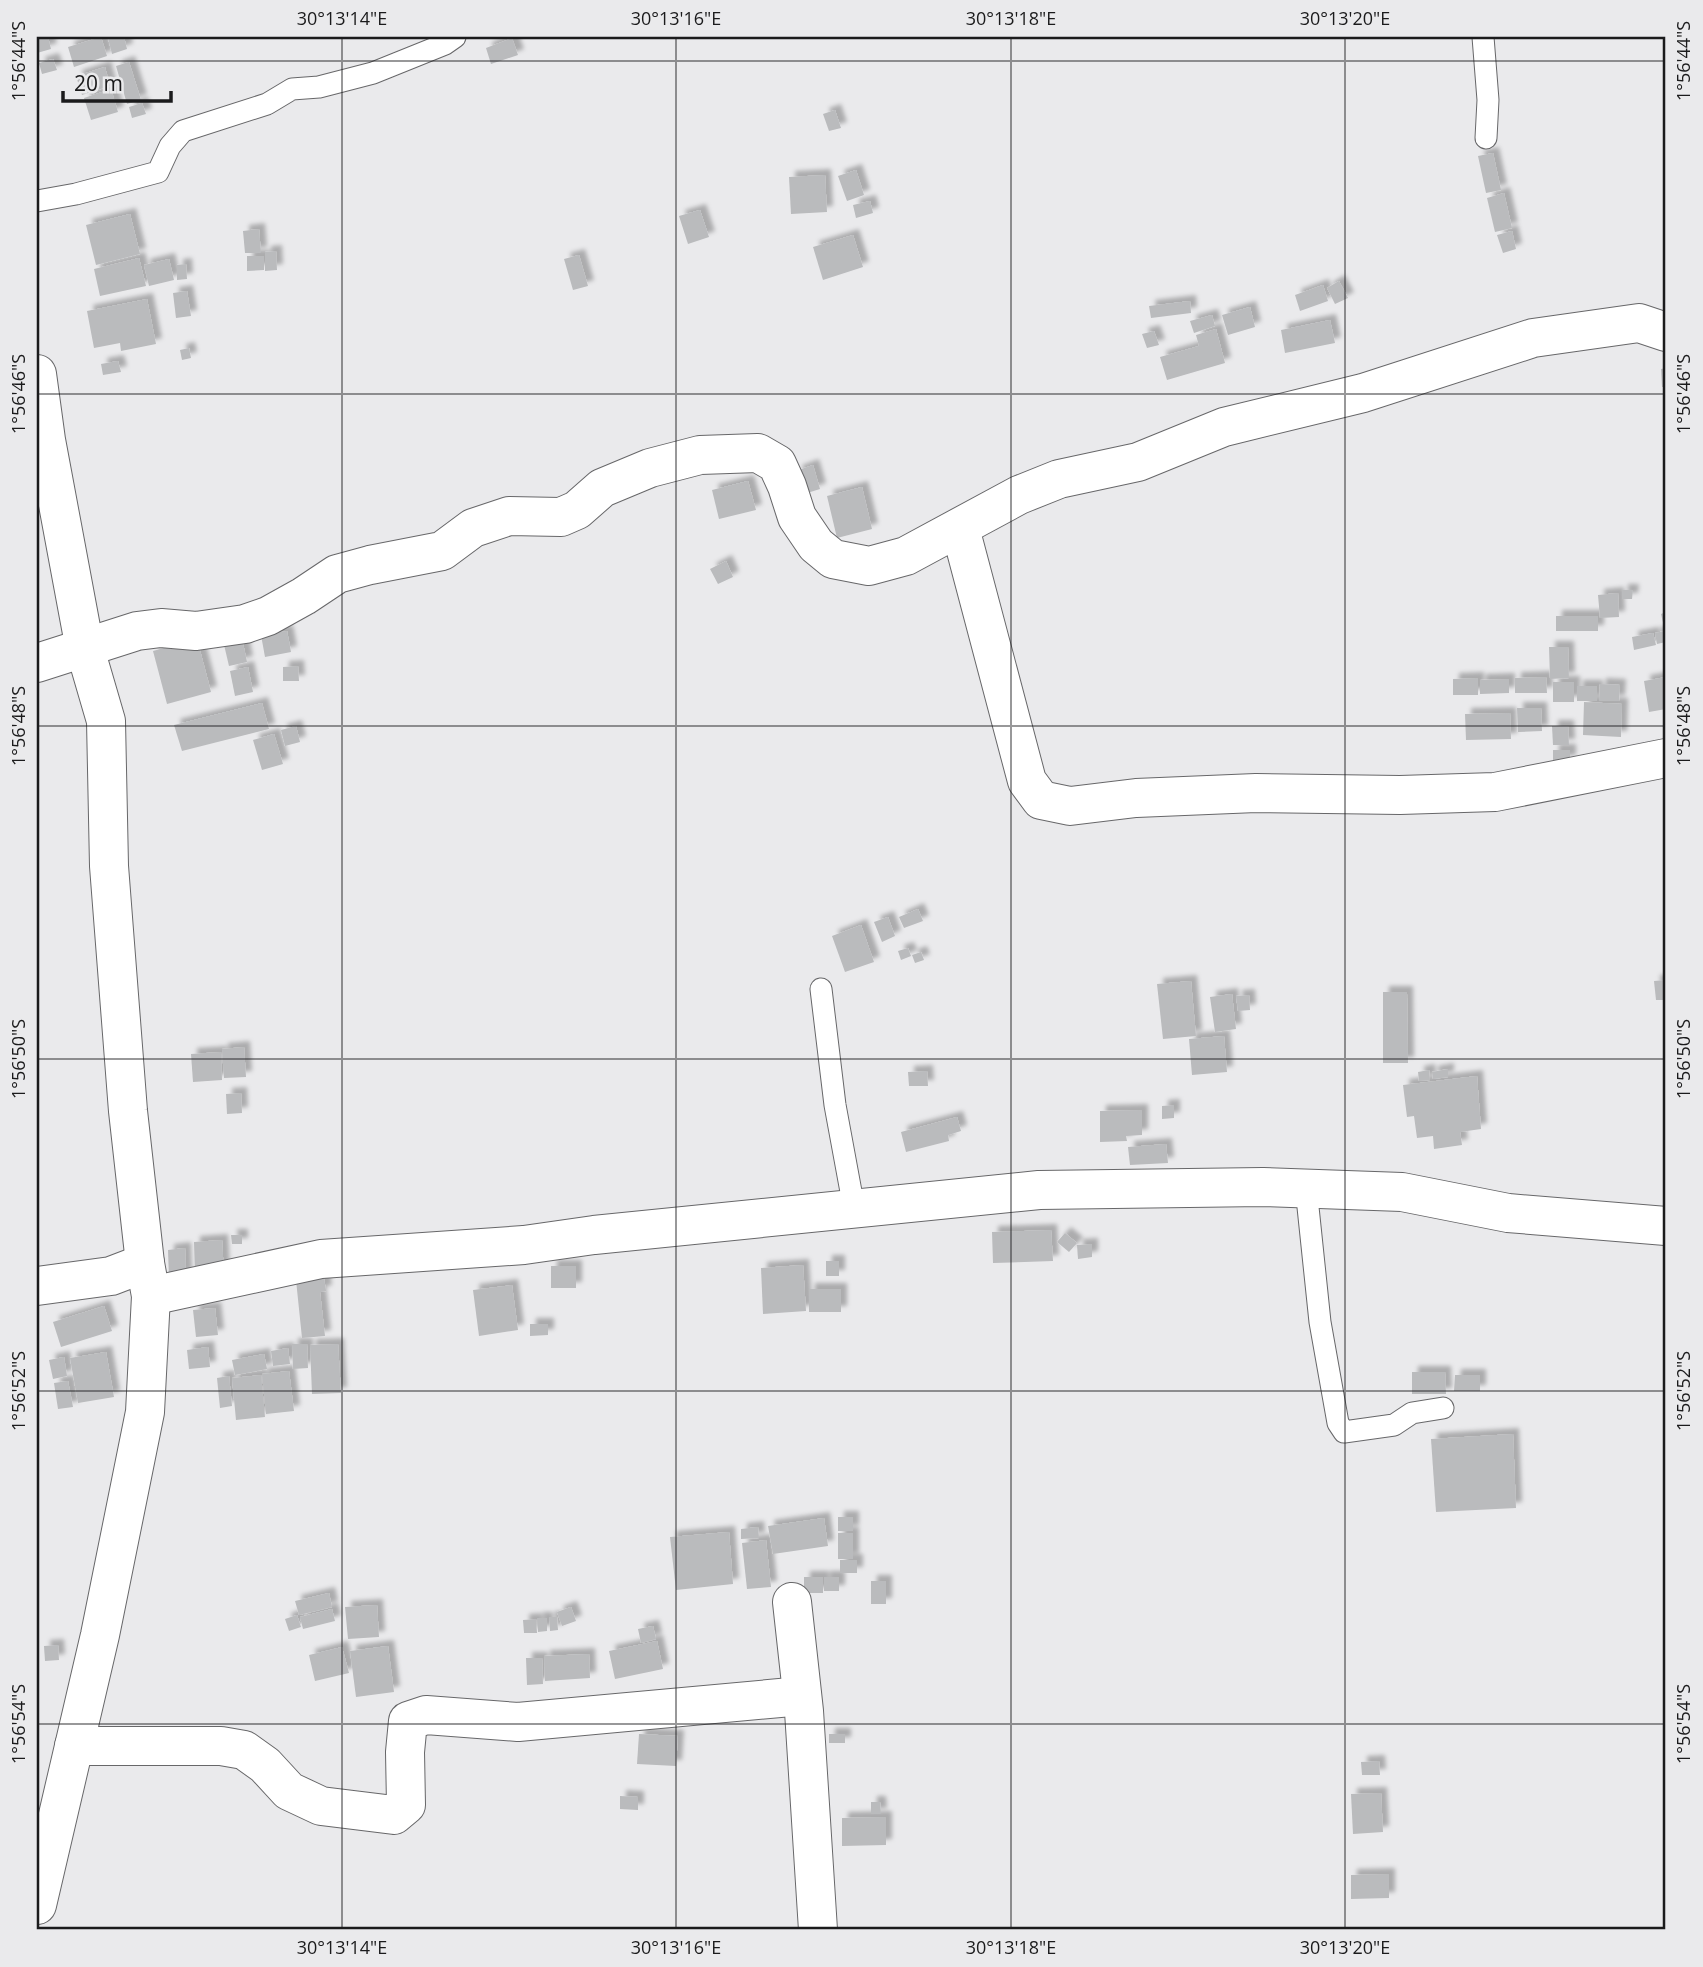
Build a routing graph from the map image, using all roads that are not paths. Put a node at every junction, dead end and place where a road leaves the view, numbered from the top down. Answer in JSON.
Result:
{"nodes":[{"id":1,"x":455,"y":37,"type":"edge"},
{"id":2,"x":1483,"y":37,"type":"edge"},
{"id":3,"x":1486,"y":138,"type":"dead end"},
{"id":4,"x":37,"y":201,"type":"edge"},
{"id":5,"x":1666,"y":332,"type":"edge"},
{"id":6,"x":37,"y":374,"type":"edge"},
{"id":7,"x":960,"y":528,"type":"junction"},
{"id":8,"x":85,"y":649,"type":"junction"},
{"id":9,"x":37,"y":663,"type":"edge"},
{"id":10,"x":1666,"y":758,"type":"edge"},
{"id":11,"x":821,"y":989,"type":"dead end"},
{"id":12,"x":1306,"y":1188,"type":"junction"},
{"id":13,"x":854,"y":1208,"type":"junction"},
{"id":14,"x":1666,"y":1226,"type":"edge"},
{"id":15,"x":148,"y":1280,"type":"junction"},
{"id":16,"x":37,"y":1286,"type":"edge"},
{"id":17,"x":1443,"y":1408,"type":"dead end"},
{"id":18,"x":792,"y":1602,"type":"dead end"},
{"id":19,"x":802,"y":1696,"type":"junction"},
{"id":20,"x":74,"y":1746,"type":"junction"},
{"id":21,"x":37,"y":1905,"type":"edge"},
{"id":22,"x":818,"y":1930,"type":"edge"}],
"edges":[{"from":1,"to":4,"type":"lane"},
{"from":2,"to":3,"type":"lane"},
{"from":5,"to":7,"type":"street"},
{"from":6,"to":8,"type":"street"},
{"from":7,"to":8,"type":"street"},
{"from":7,"to":10,"type":"street"},
{"from":8,"to":9,"type":"street"},
{"from":8,"to":15,"type":"street"},
{"from":11,"to":13,"type":"lane"},
{"from":12,"to":13,"type":"street"},
{"from":12,"to":14,"type":"street"},
{"from":12,"to":17,"type":"lane"},
{"from":13,"to":15,"type":"street"},
{"from":15,"to":16,"type":"street"},
{"from":15,"to":20,"type":"street"},
{"from":18,"to":19,"type":"street"},
{"from":19,"to":20,"type":"street"},
{"from":19,"to":22,"type":"street"},
{"from":20,"to":21,"type":"street"}]}
